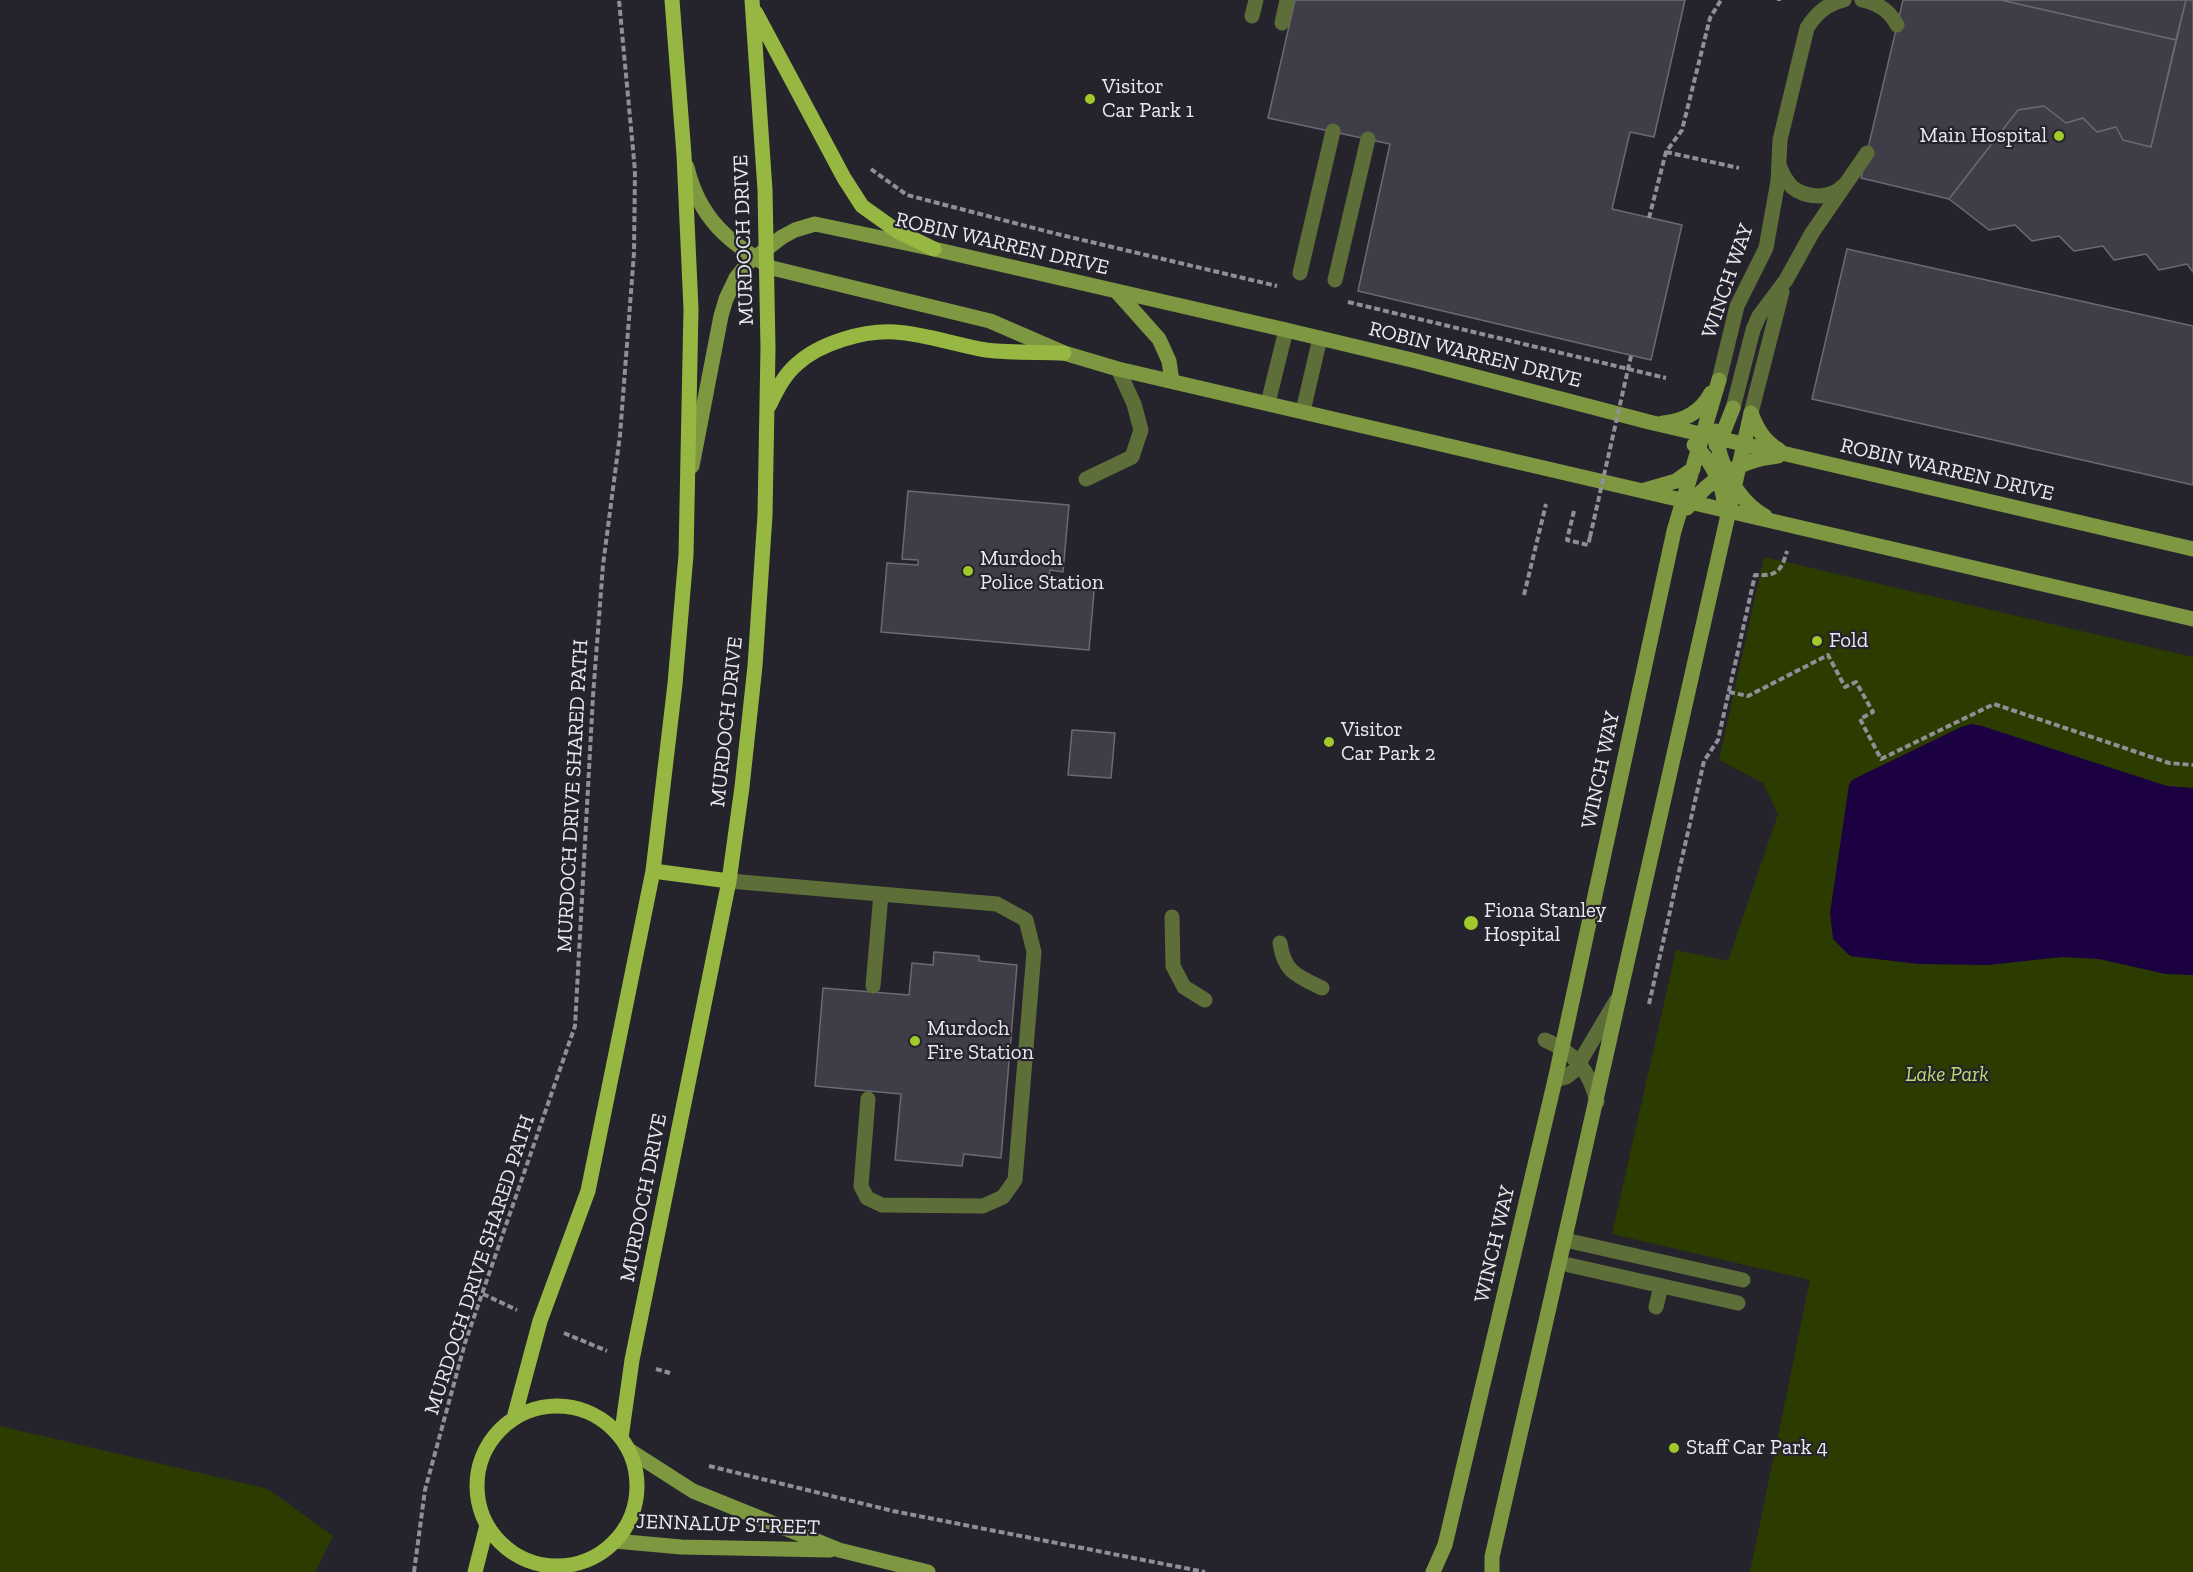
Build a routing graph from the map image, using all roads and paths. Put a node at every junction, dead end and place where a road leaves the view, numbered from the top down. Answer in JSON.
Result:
{"nodes":[{"id":1,"x":619,"y":0,"type":"edge"},
{"id":2,"x":672,"y":0,"type":"edge"},
{"id":3,"x":1256,"y":0,"type":"edge"},
{"id":4,"x":1287,"y":0,"type":"edge"},
{"id":5,"x":1720,"y":0,"type":"edge"},
{"id":6,"x":1844,"y":0,"type":"edge"},
{"id":7,"x":1862,"y":0,"type":"edge"},
{"id":8,"x":752,"y":4,"type":"edge"},
{"id":9,"x":1252,"y":16,"type":"dead end"},
{"id":10,"x":1282,"y":23,"type":"dead end"},
{"id":11,"x":1897,"y":25,"type":"dead end"},
{"id":12,"x":1333,"y":131,"type":"dead end"},
{"id":13,"x":1368,"y":139,"type":"dead end"},
{"id":14,"x":1666,"y":152,"type":"junction"},
{"id":15,"x":1867,"y":153,"type":"dead end"},
{"id":16,"x":684,"y":155,"type":"junction"},
{"id":17,"x":1779,"y":165,"type":"junction"},
{"id":18,"x":1739,"y":168,"type":"dead end"},
{"id":19,"x":871,"y":169,"type":"dead end"},
{"id":20,"x":1854,"y":173,"type":"junction"},
{"id":21,"x":1649,"y":218,"type":"dead end"},
{"id":22,"x":766,"y":249,"type":"junction"},
{"id":23,"x":934,"y":249,"type":"junction"},
{"id":24,"x":760,"y":262,"type":"junction"},
{"id":25,"x":1300,"y":273,"type":"dead end"},
{"id":26,"x":1335,"y":280,"type":"dead end"},
{"id":27,"x":1786,"y":280,"type":"junction"},
{"id":28,"x":1284,"y":287,"type":"dead end"},
{"id":29,"x":1117,"y":292,"type":"junction"},
{"id":30,"x":1342,"y":301,"type":"dead end"},
{"id":31,"x":1286,"y":330,"type":"junction"},
{"id":32,"x":1320,"y":338,"type":"junction"},
{"id":33,"x":1064,"y":353,"type":"junction"},
{"id":34,"x":1631,"y":356,"type":"dead end"},
{"id":35,"x":1118,"y":369,"type":"junction"},
{"id":36,"x":1666,"y":378,"type":"dead end"},
{"id":37,"x":1719,"y":380,"type":"junction"},
{"id":38,"x":1172,"y":381,"type":"junction"},
{"id":39,"x":1268,"y":403,"type":"junction"},
{"id":40,"x":768,"y":408,"type":"junction"},
{"id":41,"x":1733,"y":408,"type":"joint"},
{"id":42,"x":1303,"y":411,"type":"junction"},
{"id":43,"x":1752,"y":413,"type":"junction"},
{"id":44,"x":1649,"y":422,"type":"junction"},
{"id":45,"x":1710,"y":443,"type":"junction"},
{"id":46,"x":1744,"y":444,"type":"junction"},
{"id":47,"x":1790,"y":455,"type":"junction"},
{"id":48,"x":1691,"y":471,"type":"junction"},
{"id":49,"x":1728,"y":472,"type":"junction"},
{"id":50,"x":1086,"y":479,"type":"dead end"},
{"id":51,"x":1734,"y":486,"type":"junction"},
{"id":52,"x":688,"y":487,"type":"junction"},
{"id":53,"x":1642,"y":491,"type":"junction"},
{"id":54,"x":1687,"y":501,"type":"junction"},
{"id":55,"x":1546,"y":504,"type":"dead end"},
{"id":56,"x":1726,"y":510,"type":"junction"},
{"id":57,"x":1574,"y":511,"type":"dead end"},
{"id":58,"x":1778,"y":522,"type":"junction"},
{"id":59,"x":1674,"y":531,"type":"junction"},
{"id":60,"x":1721,"y":542,"type":"junction"},
{"id":61,"x":1788,"y":548,"type":"dead end"},
{"id":62,"x":2193,"y":549,"type":"edge"},
{"id":63,"x":1524,"y":595,"type":"dead end"},
{"id":64,"x":2193,"y":619,"type":"edge"},
{"id":65,"x":1729,"y":692,"type":"junction"},
{"id":66,"x":2193,"y":765,"type":"edge"},
{"id":67,"x":653,"y":871,"type":"junction"},
{"id":68,"x":729,"y":881,"type":"junction"},
{"id":69,"x":880,"y":894,"type":"junction"},
{"id":70,"x":1172,"y":917,"type":"dead end"},
{"id":71,"x":1280,"y":943,"type":"dead end"},
{"id":72,"x":873,"y":986,"type":"dead end"},
{"id":73,"x":1322,"y":988,"type":"dead end"},
{"id":74,"x":1621,"y":993,"type":"junction"},
{"id":75,"x":1205,"y":1000,"type":"dead end"},
{"id":76,"x":1648,"y":1005,"type":"dead end"},
{"id":77,"x":1545,"y":1040,"type":"dead end"},
{"id":78,"x":1564,"y":1040,"type":"junction"},
{"id":79,"x":1580,"y":1063,"type":"junction"},
{"id":80,"x":1556,"y":1080,"type":"junction"},
{"id":81,"x":868,"y":1100,"type":"dead end"},
{"id":82,"x":1597,"y":1102,"type":"junction"},
{"id":83,"x":1565,"y":1240,"type":"junction"},
{"id":84,"x":1569,"y":1265,"type":"dead end"},
{"id":85,"x":1743,"y":1280,"type":"dead end"},
{"id":86,"x":1661,"y":1286,"type":"junction"},
{"id":87,"x":483,"y":1294,"type":"junction"},
{"id":88,"x":1738,"y":1303,"type":"dead end"},
{"id":89,"x":1656,"y":1307,"type":"dead end"},
{"id":90,"x":540,"y":1321,"type":"junction"},
{"id":91,"x":632,"y":1360,"type":"junction"},
{"id":92,"x":670,"y":1373,"type":"dead end"},
{"id":93,"x":514,"y":1418,"type":"junction"},
{"id":94,"x":625,"y":1444,"type":"junction"},
{"id":95,"x":700,"y":1465,"type":"dead end"},
{"id":96,"x":487,"y":1525,"type":"junction"},
{"id":97,"x":615,"y":1541,"type":"junction"},
{"id":98,"x":839,"y":1550,"type":"junction"},
{"id":99,"x":600,"y":1553,"type":"junction"},
{"id":100,"x":414,"y":1572,"type":"edge"},
{"id":101,"x":475,"y":1572,"type":"edge"},
{"id":102,"x":591,"y":1572,"type":"edge"},
{"id":103,"x":928,"y":1572,"type":"edge"},
{"id":104,"x":1205,"y":1572,"type":"edge"},
{"id":105,"x":1433,"y":1572,"type":"edge"},
{"id":106,"x":1492,"y":1572,"type":"edge"}],
"edges":[{"from":1,"to":87,"type":"path","name":"MURDOCH DRIVE SHARED PATH"},
{"from":2,"to":16,"type":"main road"},
{"from":3,"to":9,"type":"lane"},
{"from":4,"to":10,"type":"lane"},
{"from":5,"to":14,"type":"path"},
{"from":6,"to":17,"type":"lane","name":"WINCH WAY"},
{"from":7,"to":11,"type":"lane"},
{"from":8,"to":22,"type":"main road","name":"MURDOCH DRIVE"},
{"from":8,"to":23,"type":"main road"},
{"from":12,"to":25,"type":"lane"},
{"from":13,"to":26,"type":"lane"},
{"from":14,"to":18,"type":"path"},
{"from":14,"to":21,"type":"path"},
{"from":15,"to":20,"type":"lane","name":"WINCH WAY"},
{"from":16,"to":24,"type":"street"},
{"from":16,"to":52,"type":"main road"},
{"from":17,"to":20,"type":"lane"},
{"from":17,"to":37,"type":"lane","name":"WINCH WAY"},
{"from":19,"to":28,"type":"path"},
{"from":20,"to":27,"type":"lane","name":"WINCH WAY"},
{"from":22,"to":23,"type":"street","name":"ROBIN WARREN DRIVE"},
{"from":22,"to":24,"type":"main road","name":"MURDOCH DRIVE"},
{"from":23,"to":29,"type":"street","name":"ROBIN WARREN DRIVE"},
{"from":24,"to":33,"type":"street"},
{"from":24,"to":40,"type":"main road","name":"MURDOCH DRIVE"},
{"from":24,"to":52,"type":"street"},
{"from":27,"to":41,"type":"lane","name":"WINCH WAY"},
{"from":27,"to":43,"type":"lane","name":"WINCH WAY"},
{"from":29,"to":31,"type":"street","name":"ROBIN WARREN DRIVE"},
{"from":29,"to":38,"type":"street"},
{"from":30,"to":36,"type":"path"},
{"from":31,"to":32,"type":"street","name":"ROBIN WARREN DRIVE"},
{"from":31,"to":39,"type":"lane"},
{"from":32,"to":42,"type":"lane"},
{"from":32,"to":44,"type":"street","name":"ROBIN WARREN DRIVE"},
{"from":33,"to":35,"type":"street"},
{"from":33,"to":40,"type":"main road"},
{"from":34,"to":57,"type":"path","bridge":true},
{"from":35,"to":38,"type":"street"},
{"from":35,"to":50,"type":"lane"},
{"from":37,"to":44,"type":"street"},
{"from":37,"to":45,"type":"street","name":"WINCH WAY"},
{"from":38,"to":39,"type":"street"},
{"from":39,"to":42,"type":"street"},
{"from":40,"to":68,"type":"main road","name":"MURDOCH DRIVE"},
{"from":41,"to":45,"type":"street"},
{"from":42,"to":53,"type":"street"},
{"from":43,"to":46,"type":"street"},
{"from":43,"to":47,"type":"street"},
{"from":44,"to":45,"type":"street"},
{"from":45,"to":46,"type":"street","name":"ROBIN WARREN DRIVE"},
{"from":45,"to":48,"type":"street","name":"WINCH WAY"},
{"from":45,"to":49,"type":"street"},
{"from":46,"to":47,"type":"street","name":"ROBIN WARREN DRIVE"},
{"from":46,"to":49,"type":"street"},
{"from":47,"to":49,"type":"street"},
{"from":47,"to":62,"type":"street","name":"ROBIN WARREN DRIVE"},
{"from":48,"to":53,"type":"street"},
{"from":48,"to":54,"type":"street","name":"WINCH WAY"},
{"from":49,"to":51,"type":"street"},
{"from":49,"to":54,"type":"street"},
{"from":49,"to":56,"type":"street"},
{"from":51,"to":56,"type":"street"},
{"from":51,"to":58,"type":"street"},
{"from":52,"to":67,"type":"main road"},
{"from":53,"to":54,"type":"street"},
{"from":53,"to":59,"type":"street"},
{"from":54,"to":56,"type":"street"},
{"from":54,"to":59,"type":"street","name":"WINCH WAY"},
{"from":55,"to":63,"type":"path"},
{"from":56,"to":58,"type":"street"},
{"from":56,"to":60,"type":"street"},
{"from":58,"to":60,"type":"street"},
{"from":58,"to":64,"type":"street"},
{"from":59,"to":78,"type":"street","name":"WINCH WAY"},
{"from":60,"to":74,"type":"street"},
{"from":61,"to":65,"type":"path"},
{"from":65,"to":66,"type":"path"},
{"from":65,"to":76,"type":"path"},
{"from":67,"to":68,"type":"main road"},
{"from":67,"to":90,"type":"main road"},
{"from":68,"to":69,"type":"lane"},
{"from":68,"to":91,"type":"main road","name":"MURDOCH DRIVE"},
{"from":69,"to":72,"type":"lane"},
{"from":69,"to":81,"type":"lane"},
{"from":70,"to":75,"type":"lane"},
{"from":71,"to":73,"type":"lane"},
{"from":74,"to":79,"type":"lane"},
{"from":74,"to":82,"type":"street"},
{"from":77,"to":78,"type":"lane"},
{"from":78,"to":79,"type":"lane"},
{"from":78,"to":80,"type":"street","name":"WINCH WAY"},
{"from":79,"to":80,"type":"lane"},
{"from":79,"to":82,"type":"lane"},
{"from":80,"to":105,"type":"street","name":"WINCH WAY"},
{"from":82,"to":83,"type":"street"},
{"from":83,"to":85,"type":"lane"},
{"from":83,"to":106,"type":"street"},
{"from":84,"to":86,"type":"lane"},
{"from":86,"to":88,"type":"lane"},
{"from":86,"to":89,"type":"lane"},
{"from":87,"to":90,"type":"path"},
{"from":87,"to":100,"type":"path","name":"MURDOCH DRIVE SHARED PATH"},
{"from":90,"to":91,"type":"path"},
{"from":90,"to":93,"type":"main road"},
{"from":91,"to":92,"type":"path"},
{"from":91,"to":94,"type":"main road","name":"MURDOCH DRIVE"},
{"from":93,"to":94,"type":"main road","name":"MURDOCH DRIVE"},
{"from":93,"to":96,"type":"main road","name":"MURDOCH DRIVE"},
{"from":94,"to":97,"type":"main road","name":"MURDOCH DRIVE"},
{"from":94,"to":98,"type":"street","name":"JENNALUP STREET"},
{"from":95,"to":104,"type":"path"},
{"from":96,"to":99,"type":"main road","name":"MURDOCH DRIVE"},
{"from":96,"to":101,"type":"main road"},
{"from":97,"to":98,"type":"street","name":"JENNALUP STREET"},
{"from":97,"to":99,"type":"main road","name":"MURDOCH DRIVE"},
{"from":98,"to":103,"type":"street","name":"JENNALUP STREET"},
{"from":99,"to":102,"type":"main road","name":"MURDOCH DRIVE"}]}
